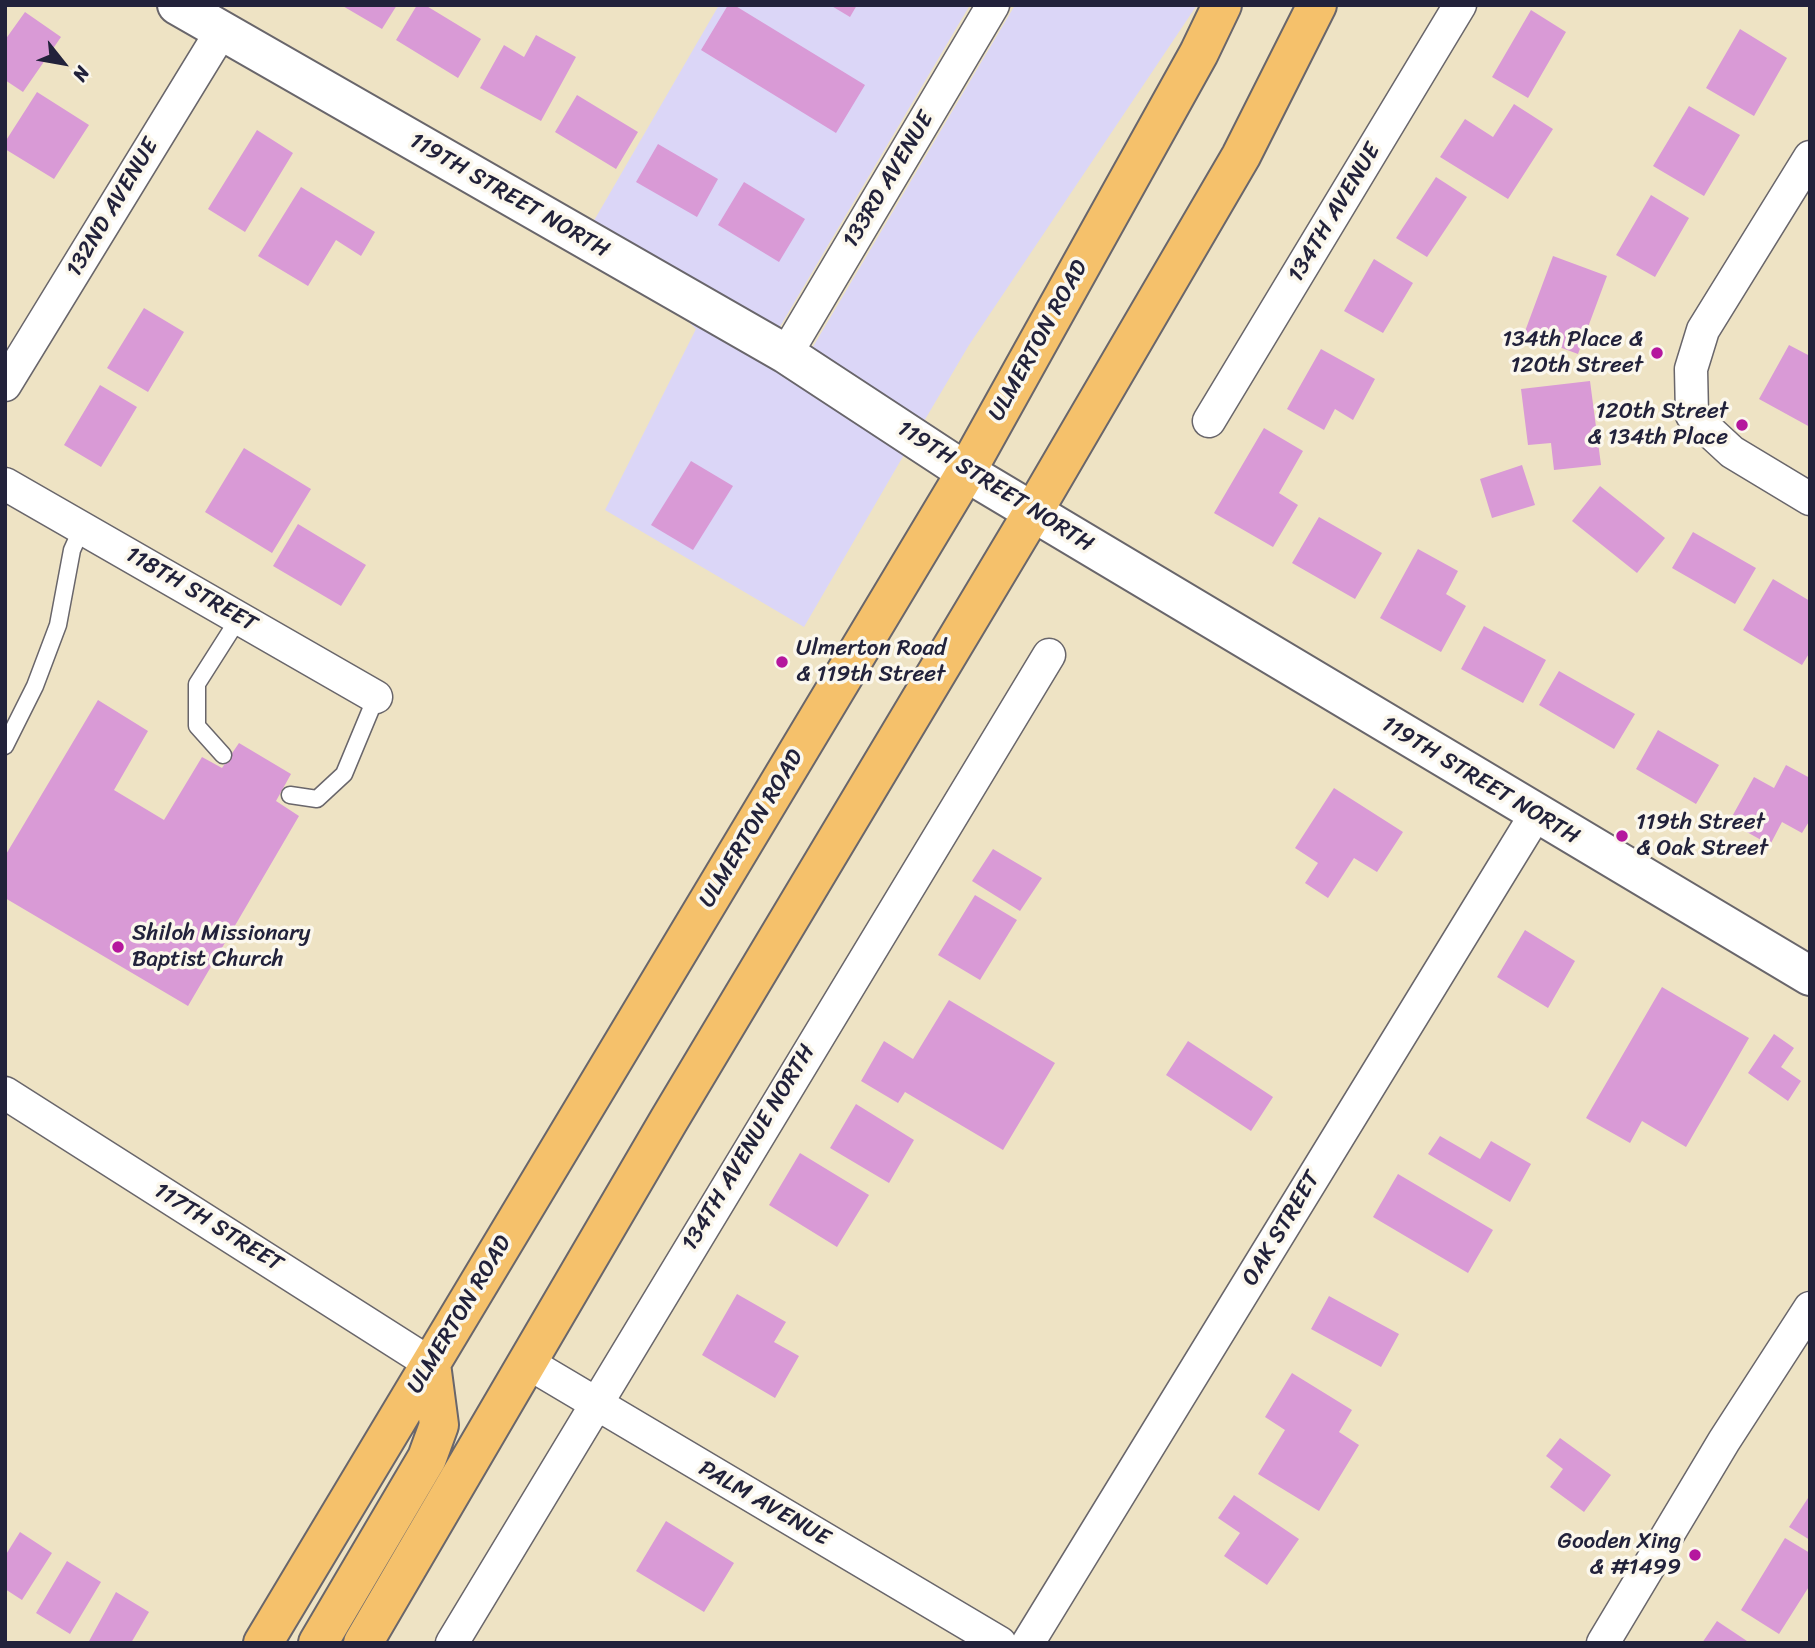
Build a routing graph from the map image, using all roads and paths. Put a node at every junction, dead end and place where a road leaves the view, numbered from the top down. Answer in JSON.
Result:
{"nodes":[{"id":1,"x":177,"y":5,"type":"edge"},
{"id":2,"x":993,"y":5,"type":"edge"},
{"id":3,"x":1222,"y":5,"type":"edge"},
{"id":4,"x":1317,"y":5,"type":"edge"},
{"id":5,"x":1460,"y":5,"type":"edge"},
{"id":6,"x":221,"y":32,"type":"junction"},
{"id":7,"x":1810,"y":157,"type":"edge"},
{"id":8,"x":786,"y":354,"type":"junction"},
{"id":9,"x":5,"y":385,"type":"edge"},
{"id":10,"x":1209,"y":421,"type":"dead end"},
{"id":11,"x":966,"y":472,"type":"junction"},
{"id":12,"x":5,"y":484,"type":"edge"},
{"id":13,"x":1810,"y":499,"type":"edge"},
{"id":14,"x":1033,"y":512,"type":"junction"},
{"id":15,"x":82,"y":528,"type":"junction"},
{"id":16,"x":239,"y":618,"type":"junction"},
{"id":17,"x":1049,"y":655,"type":"dead end"},
{"id":18,"x":376,"y":697,"type":"joint"},
{"id":19,"x":5,"y":746,"type":"edge"},
{"id":20,"x":223,"y":755,"type":"dead end"},
{"id":21,"x":290,"y":795,"type":"dead end"},
{"id":22,"x":1536,"y":814,"type":"junction"},
{"id":23,"x":1810,"y":976,"type":"edge"},
{"id":24,"x":5,"y":1093,"type":"edge"},
{"id":25,"x":1810,"y":1308,"type":"edge"},
{"id":26,"x":528,"y":1363,"type":"junction"},
{"id":27,"x":431,"y":1364,"type":"junction"},
{"id":28,"x":593,"y":1404,"type":"junction"},
{"id":29,"x":263,"y":1643,"type":"edge"},
{"id":30,"x":318,"y":1643,"type":"edge"},
{"id":31,"x":363,"y":1643,"type":"edge"},
{"id":32,"x":452,"y":1643,"type":"edge"},
{"id":33,"x":1000,"y":1643,"type":"edge"},
{"id":34,"x":1028,"y":1643,"type":"edge"},
{"id":35,"x":1603,"y":1643,"type":"edge"}],
"edges":[{"from":1,"to":6,"type":"street","name":"119TH STREET NORTH"},
{"from":2,"to":8,"type":"street","name":"133RD AVENUE"},
{"from":3,"to":11,"type":"main road","name":"ULMERTON ROAD"},
{"from":4,"to":14,"type":"main road"},
{"from":5,"to":10,"type":"street","name":"134TH AVENUE"},
{"from":6,"to":8,"type":"street","name":"119TH STREET NORTH"},
{"from":6,"to":9,"type":"street","name":"132ND AVENUE"},
{"from":7,"to":13,"type":"street"},
{"from":8,"to":11,"type":"street","name":"119TH STREET NORTH"},
{"from":11,"to":14,"type":"street","name":"119TH STREET NORTH"},
{"from":11,"to":27,"type":"main road","name":"ULMERTON ROAD"},
{"from":12,"to":15,"type":"street","name":"118TH STREET"},
{"from":14,"to":22,"type":"street","name":"119TH STREET NORTH"},
{"from":14,"to":26,"type":"main road"},
{"from":15,"to":16,"type":"street","name":"118TH STREET"},
{"from":15,"to":19,"type":"lane"},
{"from":16,"to":18,"type":"street","name":"118TH STREET"},
{"from":16,"to":20,"type":"lane"},
{"from":17,"to":28,"type":"street","name":"134TH AVENUE NORTH"},
{"from":18,"to":21,"type":"lane"},
{"from":22,"to":23,"type":"street","name":"119TH STREET NORTH"},
{"from":22,"to":34,"type":"street","name":"OAK STREET"},
{"from":24,"to":27,"type":"street","name":"117TH STREET"},
{"from":25,"to":35,"type":"street"},
{"from":26,"to":28,"type":"street","name":"PALM AVENUE"},
{"from":26,"to":31,"type":"main road"},
{"from":27,"to":29,"type":"main road","name":"ULMERTON ROAD"},
{"from":27,"to":30,"type":"main road"},
{"from":28,"to":32,"type":"street","name":"134TH AVENUE NORTH"},
{"from":28,"to":33,"type":"street","name":"PALM AVENUE"}]}
